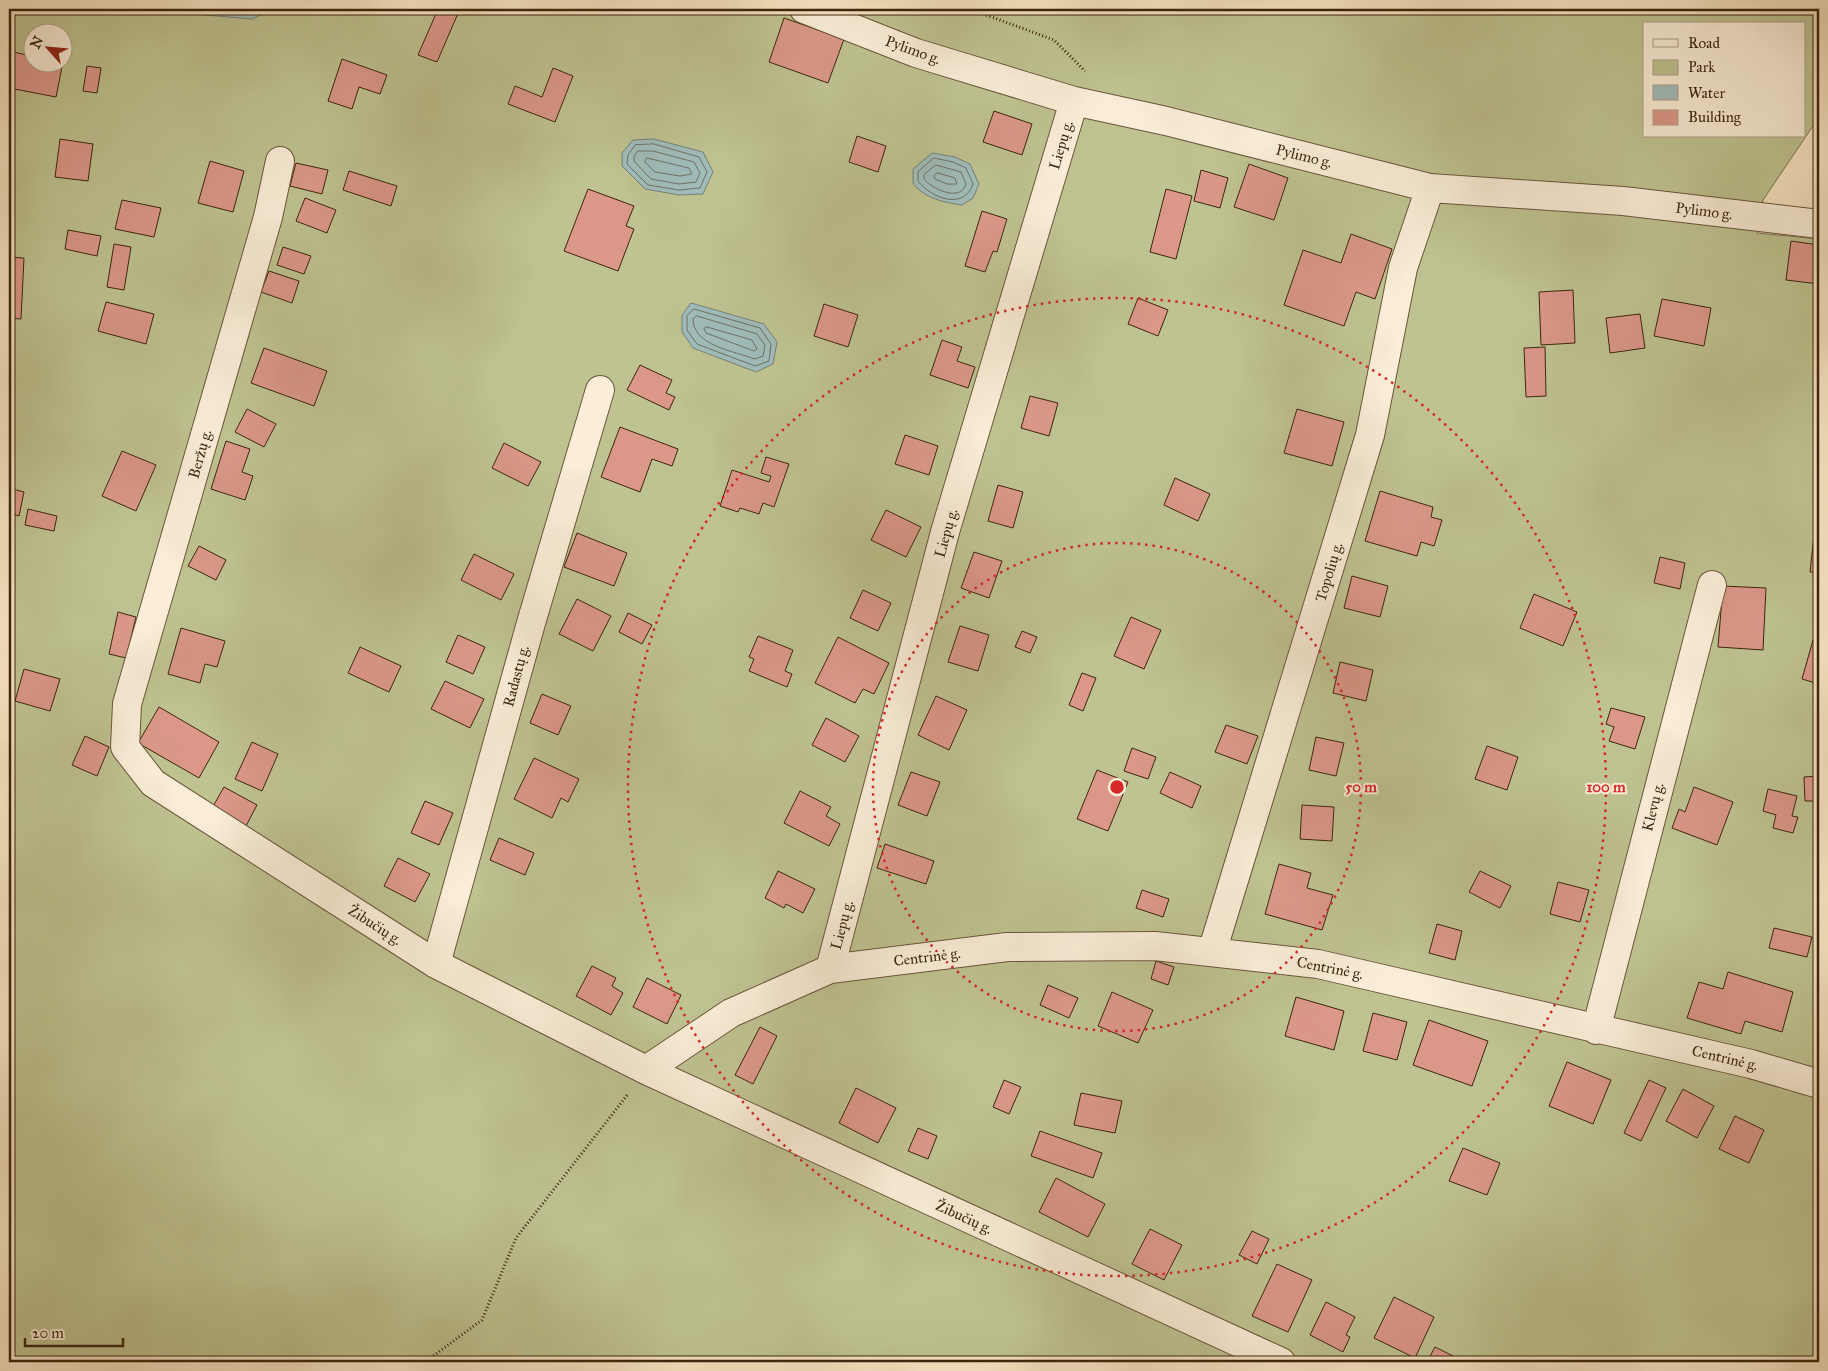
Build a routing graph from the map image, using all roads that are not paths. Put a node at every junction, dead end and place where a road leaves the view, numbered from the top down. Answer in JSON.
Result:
{"nodes":[{"id":1,"x":804,"y":9,"type":"edge"},
{"id":2,"x":1074,"y":101,"type":"junction"},
{"id":3,"x":280,"y":161,"type":"dead end"},
{"id":4,"x":1430,"y":188,"type":"junction"},
{"id":5,"x":1819,"y":224,"type":"edge"},
{"id":6,"x":600,"y":390,"type":"dead end"},
{"id":7,"x":1712,"y":585,"type":"dead end"},
{"id":8,"x":125,"y":748,"type":"joint"},
{"id":9,"x":1212,"y":952,"type":"junction"},
{"id":10,"x":436,"y":964,"type":"junction"},
{"id":11,"x":830,"y":969,"type":"junction"},
{"id":12,"x":1596,"y":1030,"type":"junction"},
{"id":13,"x":646,"y":1070,"type":"junction"},
{"id":14,"x":1819,"y":1084,"type":"edge"},
{"id":15,"x":1281,"y":1362,"type":"edge"}],
"edges":[{"from":1,"to":2,"type":"street","name":"Pylimo g."},
{"from":2,"to":4,"type":"street","name":"Pylimo g."},
{"from":2,"to":11,"type":"street","name":"Liepų g."},
{"from":3,"to":8,"type":"street","name":"Beržų g."},
{"from":4,"to":5,"type":"street","name":"Pylimo g."},
{"from":4,"to":9,"type":"street","name":"Topolių g."},
{"from":6,"to":10,"type":"street","name":"Radastų g."},
{"from":7,"to":12,"type":"street","name":"Klevų g."},
{"from":8,"to":10,"type":"street","name":"Žibučių g."},
{"from":9,"to":11,"type":"street","name":"Centrinė g."},
{"from":9,"to":12,"type":"street","name":"Centrinė g."},
{"from":10,"to":13,"type":"street","name":"Žibučių g."},
{"from":11,"to":13,"type":"street"},
{"from":12,"to":14,"type":"street","name":"Centrinė g."},
{"from":13,"to":15,"type":"street","name":"Žibučių g."}]}
